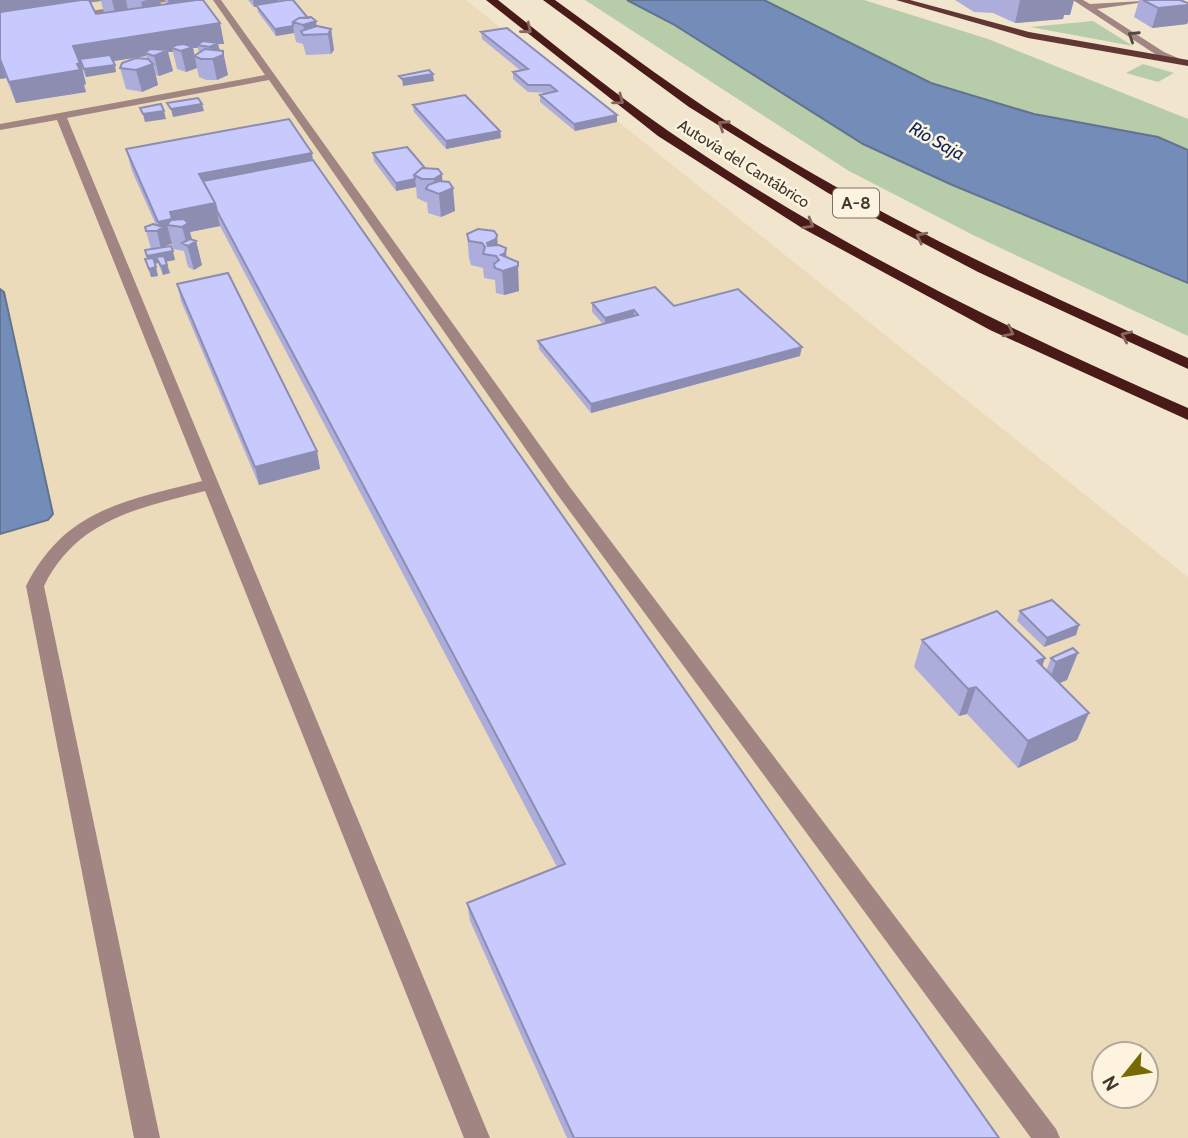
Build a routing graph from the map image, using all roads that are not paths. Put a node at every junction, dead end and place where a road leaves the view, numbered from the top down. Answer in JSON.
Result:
{"nodes":[{"id":1,"x":172,"y":0,"type":"edge"},
{"id":2,"x":217,"y":0,"type":"edge"},
{"id":3,"x":491,"y":0,"type":"edge"},
{"id":4,"x":548,"y":0,"type":"edge"},
{"id":5,"x":900,"y":0,"type":"edge"},
{"id":6,"x":1077,"y":0,"type":"edge"},
{"id":7,"x":1155,"y":0,"type":"edge"},
{"id":8,"x":1088,"y":7,"type":"junction"},
{"id":9,"x":66,"y":16,"type":"edge"},
{"id":10,"x":1184,"y":62,"type":"edge"},
{"id":11,"x":270,"y":77,"type":"junction"},
{"id":12,"x":61,"y":116,"type":"junction"},
{"id":13,"x":0,"y":127,"type":"edge"},
{"id":14,"x":1188,"y":364,"type":"edge"},
{"id":15,"x":1188,"y":415,"type":"edge"},
{"id":16,"x":211,"y":484,"type":"junction"},
{"id":17,"x":147,"y":1138,"type":"edge"},
{"id":18,"x":477,"y":1138,"type":"edge"},
{"id":19,"x":1046,"y":1138,"type":"edge"}],
"edges":[{"from":1,"to":9,"type":"street"},
{"from":2,"to":11,"type":"street"},
{"from":3,"to":15,"type":"highway","name":"Autovía del Cantábrico","number":"A-8","one_way":true},
{"from":14,"to":4,"type":"highway","name":"Autovía del Cantábrico","number":"A-8","one_way":true},
{"from":5,"to":10,"type":"main road"},
{"from":6,"to":8,"type":"street"},
{"from":7,"to":8,"type":"street"},
{"from":10,"to":8,"type":"street","one_way":true},
{"from":11,"to":12,"type":"street"},
{"from":11,"to":19,"type":"street"},
{"from":12,"to":13,"type":"street"},
{"from":12,"to":16,"type":"street"},
{"from":16,"to":17,"type":"street"},
{"from":16,"to":18,"type":"street"}]}
